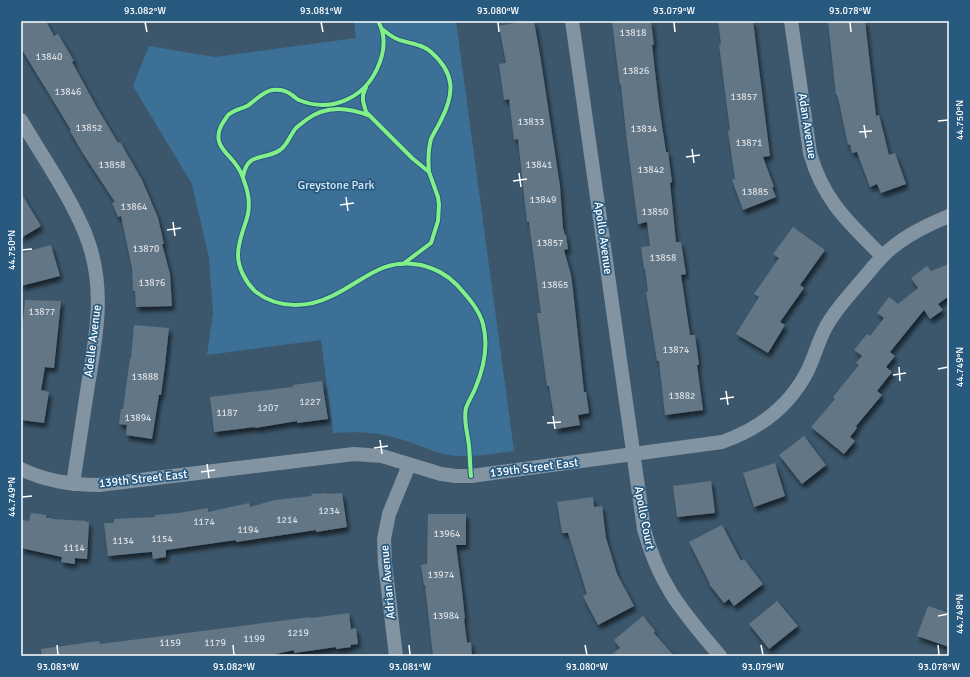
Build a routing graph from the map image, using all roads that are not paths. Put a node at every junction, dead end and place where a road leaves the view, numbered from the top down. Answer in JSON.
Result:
{"nodes":[{"id":1,"x":572,"y":21,"type":"edge"},
{"id":2,"x":791,"y":21,"type":"edge"},
{"id":3,"x":21,"y":120,"type":"edge"},
{"id":4,"x":949,"y":216,"type":"edge"},
{"id":5,"x":882,"y":256,"type":"junction"},
{"id":6,"x":633,"y":455,"type":"junction"},
{"id":7,"x":409,"y":465,"type":"junction"},
{"id":8,"x":21,"y":470,"type":"edge"},
{"id":9,"x":73,"y":484,"type":"junction"},
{"id":10,"x":396,"y":656,"type":"edge"},
{"id":11,"x":720,"y":656,"type":"edge"}],
"edges":[{"from":1,"to":6,"type":"street","name":"Apollo Avenue"},
{"from":2,"to":5,"type":"street","name":"Adan Avenue"},
{"from":3,"to":9,"type":"street","name":"Adelle Avenue"},
{"from":4,"to":5,"type":"street","name":"139th Street East"},
{"from":5,"to":6,"type":"street","name":"139th Street East"},
{"from":6,"to":7,"type":"street","name":"139th Street East"},
{"from":6,"to":11,"type":"street","name":"Apollo Court"},
{"from":7,"to":9,"type":"street","name":"139th Street East"},
{"from":7,"to":10,"type":"street","name":"Adrian Avenue"},
{"from":8,"to":9,"type":"street","name":"139th Street East"}]}
